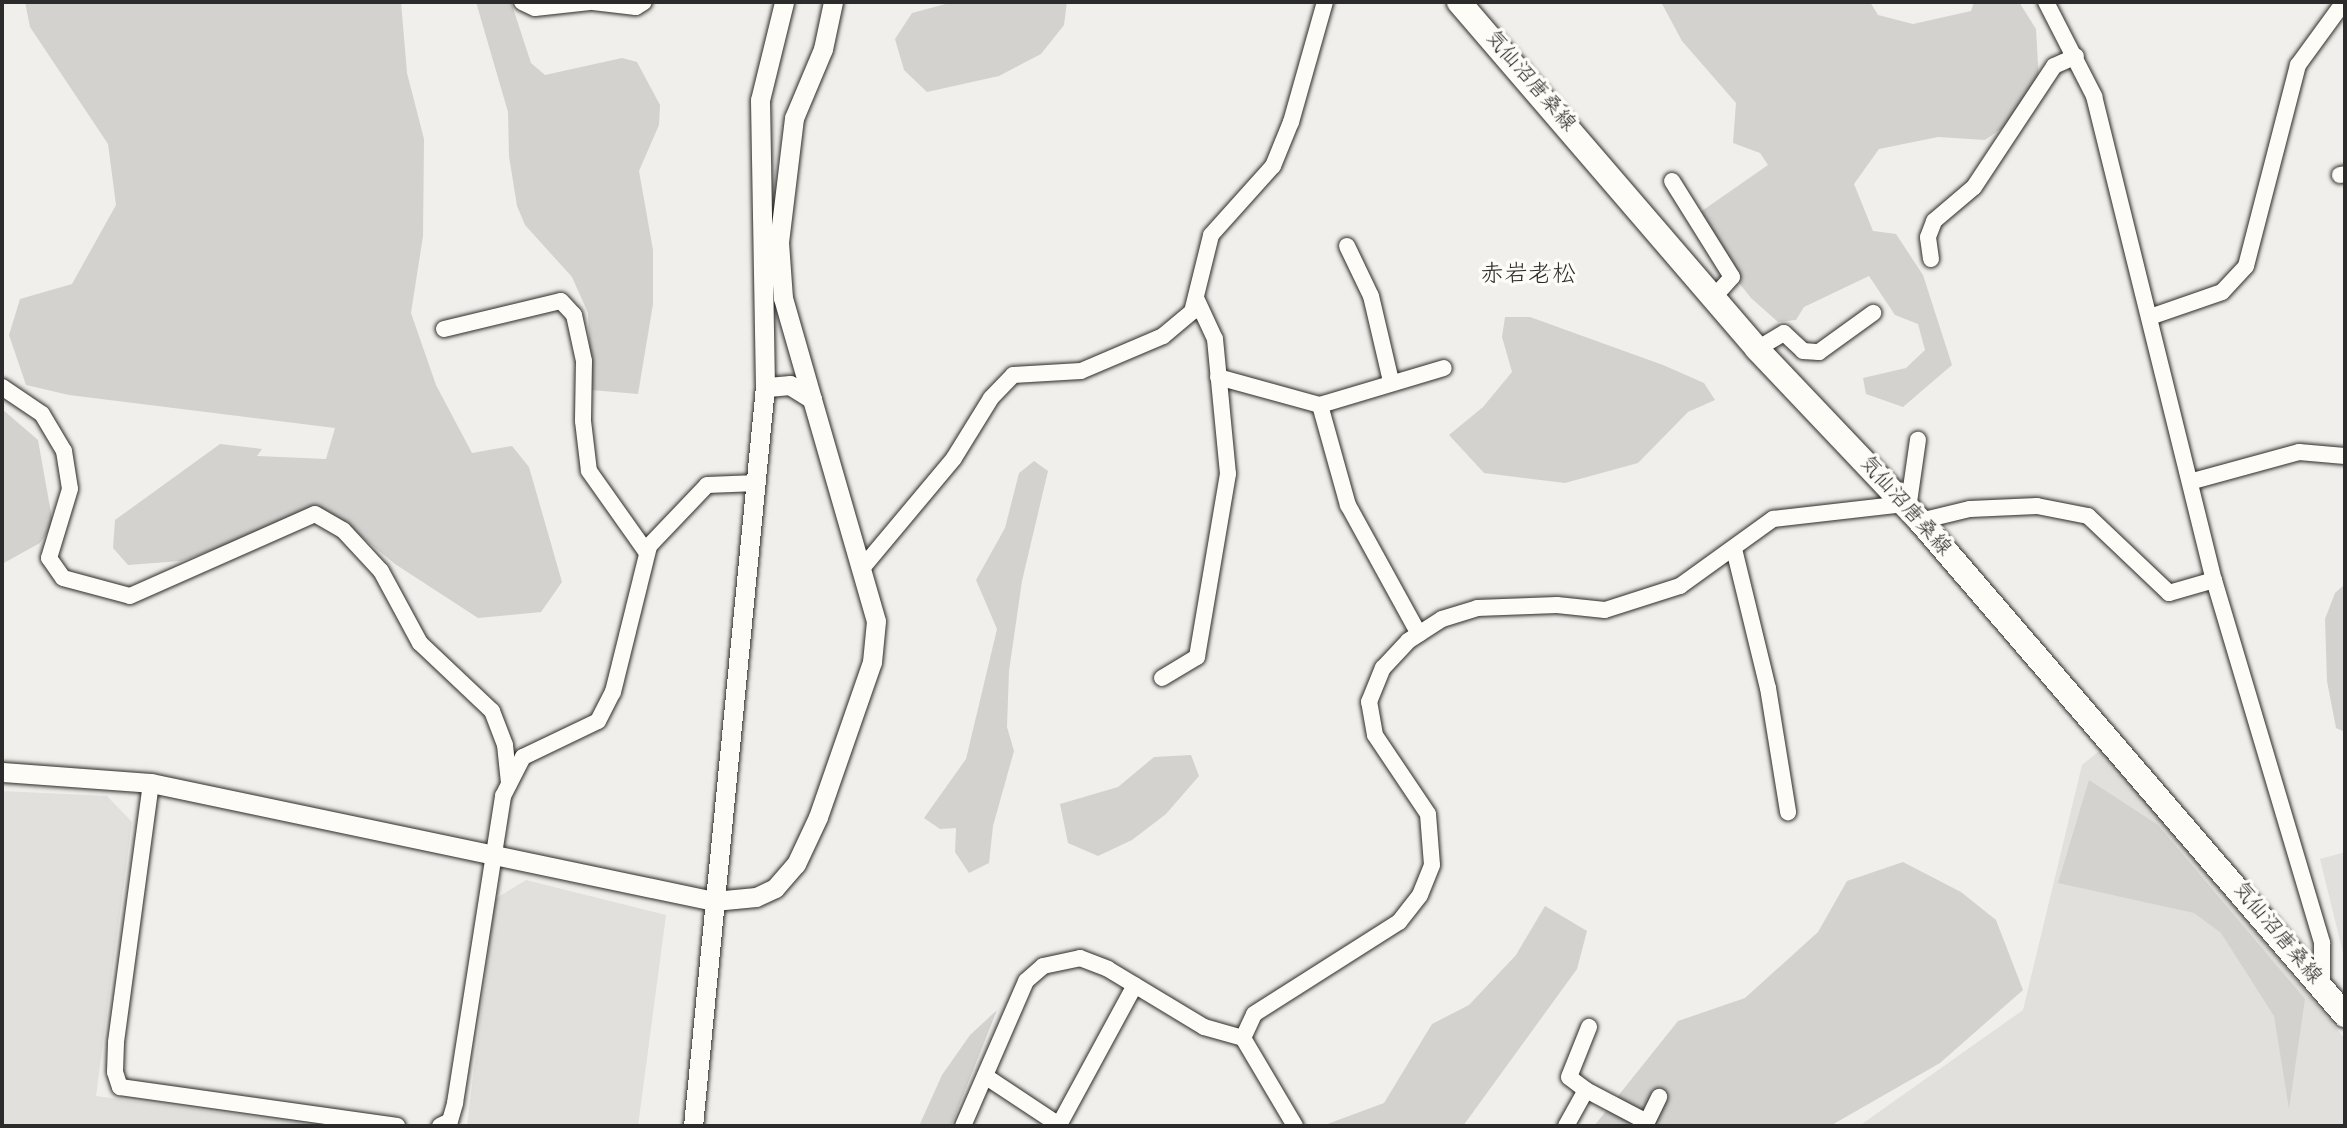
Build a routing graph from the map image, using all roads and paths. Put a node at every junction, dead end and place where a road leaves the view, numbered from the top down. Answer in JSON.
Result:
{"nodes":[{"id":1,"x":522,"y":2,"type":"edge"},
{"id":2,"x":591,"y":2,"type":"edge"},
{"id":3,"x":644,"y":2,"type":"edge"},
{"id":4,"x":784,"y":2,"type":"edge"},
{"id":5,"x":833,"y":2,"type":"edge"},
{"id":6,"x":1325,"y":2,"type":"edge"},
{"id":7,"x":1459,"y":2,"type":"edge"},
{"id":8,"x":2046,"y":2,"type":"edge"},
{"id":9,"x":2344,"y":2,"type":"edge"},
{"id":10,"x":2076,"y":56,"type":"junction"},
{"id":11,"x":1672,"y":181,"type":"dead end"},
{"id":12,"x":1347,"y":246,"type":"dead end"},
{"id":13,"x":1931,"y":258,"type":"dead end"},
{"id":14,"x":1715,"y":296,"type":"junction"},
{"id":15,"x":1196,"y":298,"type":"junction"},
{"id":16,"x":1873,"y":313,"type":"dead end"},
{"id":17,"x":2150,"y":317,"type":"junction"},
{"id":18,"x":444,"y":329,"type":"dead end"},
{"id":19,"x":1756,"y":349,"type":"junction"},
{"id":20,"x":1444,"y":368,"type":"dead end"},
{"id":21,"x":1219,"y":377,"type":"junction"},
{"id":22,"x":1391,"y":381,"type":"junction"},
{"id":23,"x":2,"y":387,"type":"edge"},
{"id":24,"x":765,"y":387,"type":"junction"},
{"id":25,"x":812,"y":399,"type":"junction"},
{"id":26,"x":1320,"y":405,"type":"junction"},
{"id":27,"x":1918,"y":440,"type":"dead end"},
{"id":28,"x":2345,"y":456,"type":"edge"},
{"id":29,"x":2193,"y":481,"type":"junction"},
{"id":30,"x":757,"y":483,"type":"junction"},
{"id":31,"x":1911,"y":512,"type":"junction"},
{"id":32,"x":1734,"y":549,"type":"junction"},
{"id":33,"x":648,"y":552,"type":"junction"},
{"id":34,"x":863,"y":567,"type":"junction"},
{"id":35,"x":2214,"y":580,"type":"junction"},
{"id":36,"x":1419,"y":634,"type":"junction"},
{"id":37,"x":1162,"y":678,"type":"dead end"},
{"id":38,"x":2,"y":772,"type":"edge"},
{"id":39,"x":151,"y":783,"type":"junction"},
{"id":40,"x":509,"y":784,"type":"junction"},
{"id":41,"x":1788,"y":812,"type":"dead end"},
{"id":42,"x":491,"y":851,"type":"junction"},
{"id":43,"x":714,"y":901,"type":"junction"},
{"id":44,"x":1135,"y":985,"type":"junction"},
{"id":45,"x":2322,"y":988,"type":"junction"},
{"id":46,"x":2345,"y":1014,"type":"edge"},
{"id":47,"x":1589,"y":1027,"type":"dead end"},
{"id":48,"x":1243,"y":1038,"type":"junction"},
{"id":49,"x":985,"y":1076,"type":"junction"},
{"id":50,"x":1586,"y":1090,"type":"junction"},
{"id":51,"x":1659,"y":1097,"type":"dead end"},
{"id":52,"x":397,"y":1126,"type":"edge"},
{"id":53,"x":440,"y":1126,"type":"edge"},
{"id":54,"x":693,"y":1126,"type":"edge"},
{"id":55,"x":963,"y":1126,"type":"edge"},
{"id":56,"x":1295,"y":1126,"type":"edge"},
{"id":57,"x":1566,"y":1126,"type":"edge"}],
"edges":[{"from":1,"to":2,"type":"street"},
{"from":2,"to":3,"type":"street"},
{"from":4,"to":24,"type":"street"},
{"from":5,"to":25,"type":"street"},
{"from":6,"to":15,"type":"street"},
{"from":7,"to":14,"type":"main road","name":"気仙沼唐桑線"},
{"from":8,"to":10,"type":"street"},
{"from":9,"to":17,"type":"street"},
{"from":10,"to":13,"type":"street"},
{"from":10,"to":17,"type":"street"},
{"from":11,"to":14,"type":"street"},
{"from":12,"to":22,"type":"street"},
{"from":14,"to":19,"type":"main road","name":"気仙沼唐桑線"},
{"from":15,"to":21,"type":"street"},
{"from":15,"to":34,"type":"street"},
{"from":16,"to":19,"type":"street"},
{"from":17,"to":29,"type":"street"},
{"from":18,"to":33,"type":"street"},
{"from":19,"to":31,"type":"main road","name":"気仙沼唐桑線"},
{"from":20,"to":22,"type":"street"},
{"from":21,"to":26,"type":"street"},
{"from":21,"to":37,"type":"street"},
{"from":22,"to":26,"type":"street"},
{"from":23,"to":40,"type":"street"},
{"from":24,"to":25,"type":"street"},
{"from":24,"to":30,"type":"street"},
{"from":25,"to":34,"type":"street"},
{"from":26,"to":36,"type":"street"},
{"from":27,"to":31,"type":"street"},
{"from":28,"to":29,"type":"street"},
{"from":29,"to":35,"type":"street"},
{"from":30,"to":33,"type":"street"},
{"from":30,"to":43,"type":"street"},
{"from":31,"to":32,"type":"street"},
{"from":31,"to":35,"type":"street"},
{"from":31,"to":45,"type":"main road","name":"気仙沼唐桑線"},
{"from":32,"to":36,"type":"street"},
{"from":32,"to":41,"type":"street"},
{"from":33,"to":40,"type":"street"},
{"from":34,"to":43,"type":"street"},
{"from":35,"to":45,"type":"street"},
{"from":36,"to":48,"type":"street"},
{"from":38,"to":39,"type":"street"},
{"from":39,"to":42,"type":"street"},
{"from":39,"to":52,"type":"street"},
{"from":40,"to":42,"type":"street"},
{"from":42,"to":43,"type":"street"},
{"from":42,"to":53,"type":"street"},
{"from":43,"to":54,"type":"street"},
{"from":44,"to":48,"type":"street"},
{"from":44,"to":49,"type":"street"},
{"from":44,"to":49,"type":"street"},
{"from":45,"to":46,"type":"main road","name":"気仙沼唐桑線"},
{"from":47,"to":50,"type":"street"},
{"from":48,"to":56,"type":"street"},
{"from":49,"to":55,"type":"street"},
{"from":50,"to":51,"type":"street"},
{"from":50,"to":57,"type":"street"}]}
